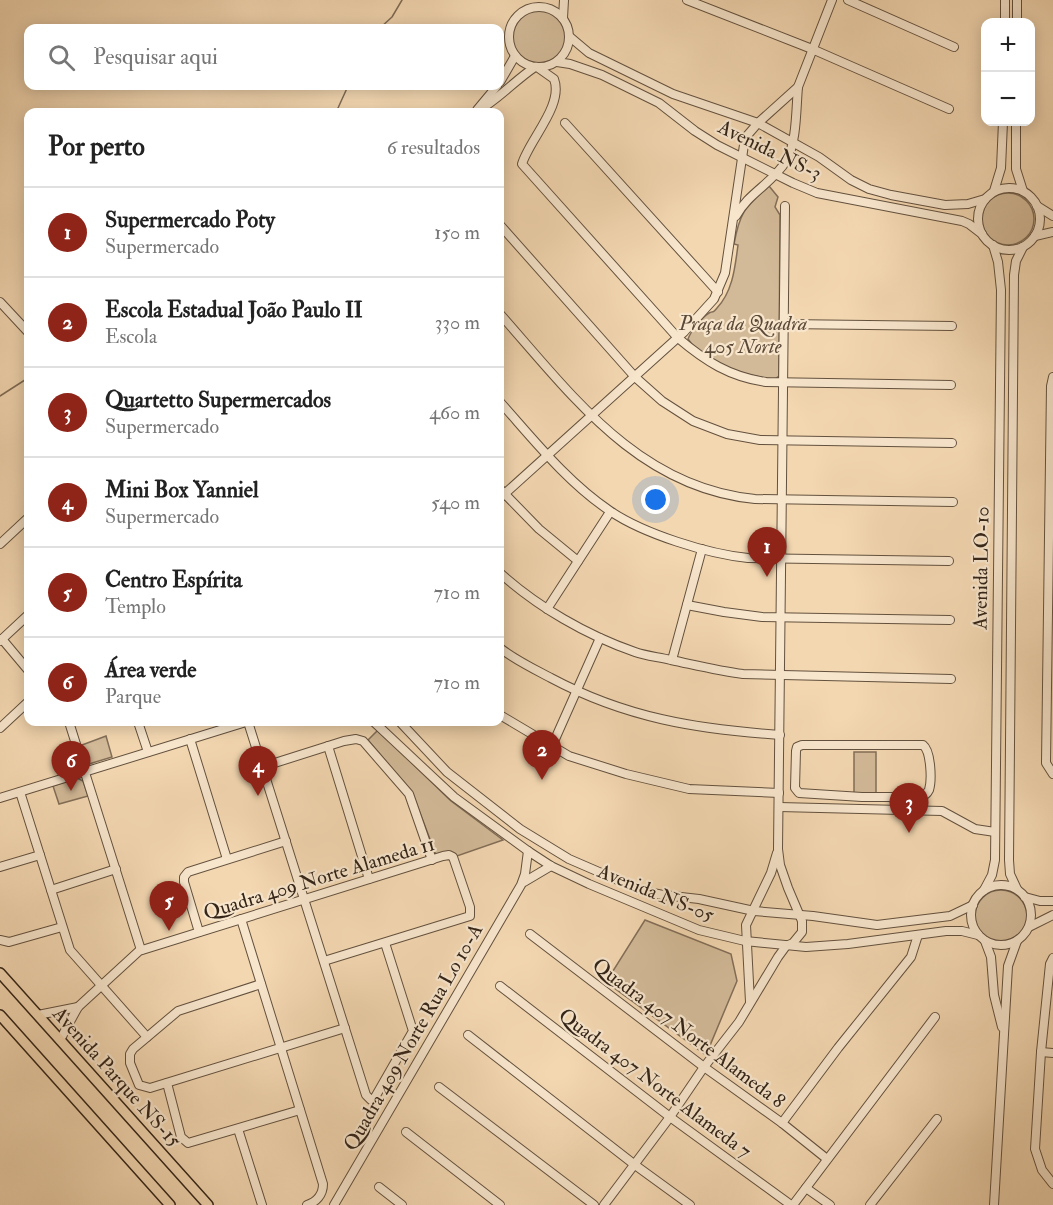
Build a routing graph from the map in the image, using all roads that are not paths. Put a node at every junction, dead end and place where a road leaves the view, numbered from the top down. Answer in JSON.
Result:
{"nodes":[{"id":1,"x":564,"y":0,"type":"edge"},
{"id":2,"x":687,"y":0,"type":"edge"},
{"id":3,"x":832,"y":0,"type":"edge"},
{"id":4,"x":848,"y":0,"type":"edge"},
{"id":5,"x":1005,"y":0,"type":"edge"},
{"id":6,"x":1017,"y":0,"type":"edge"},
{"id":7,"x":538,"y":3,"type":"edge"},
{"id":8,"x":563,"y":18,"type":"junction"},
{"id":9,"x":1005,"y":18,"type":"edge"},
{"id":10,"x":1017,"y":18,"type":"edge"},
{"id":11,"x":570,"y":37,"type":"junction"},
{"id":12,"x":954,"y":47,"type":"dead end"},
{"id":13,"x":812,"y":49,"type":"junction"},
{"id":14,"x":515,"y":56,"type":"junction"},
{"id":15,"x":557,"y":62,"type":"junction"},
{"id":16,"x":536,"y":67,"type":"junction"},
{"id":17,"x":504,"y":75,"type":"edge"},
{"id":18,"x":798,"y":87,"type":"junction"},
{"id":19,"x":494,"y":90,"type":"edge"},
{"id":20,"x":479,"y":108,"type":"edge"},
{"id":21,"x":482,"y":108,"type":"edge"},
{"id":22,"x":949,"y":109,"type":"dead end"},
{"id":23,"x":565,"y":123,"type":"dead end"},
{"id":24,"x":758,"y":123,"type":"junction"},
{"id":25,"x":1003,"y":126,"type":"edge"},
{"id":26,"x":1016,"y":126,"type":"edge"},
{"id":27,"x":792,"y":142,"type":"junction"},
{"id":28,"x":741,"y":157,"type":"junction"},
{"id":29,"x":776,"y":174,"type":"junction"},
{"id":30,"x":994,"y":191,"type":"junction"},
{"id":31,"x":1023,"y":191,"type":"junction"},
{"id":32,"x":985,"y":199,"type":"junction"},
{"id":33,"x":786,"y":206,"type":"dead end"},
{"id":34,"x":1037,"y":206,"type":"junction"},
{"id":35,"x":1053,"y":216,"type":"edge"},
{"id":36,"x":733,"y":223,"type":"junction"},
{"id":37,"x":504,"y":230,"type":"edge"},
{"id":38,"x":1053,"y":232,"type":"edge"},
{"id":39,"x":982,"y":234,"type":"junction"},
{"id":40,"x":1035,"y":236,"type":"junction"},
{"id":41,"x":993,"y":245,"type":"junction"},
{"id":42,"x":1023,"y":247,"type":"junction"},
{"id":43,"x":718,"y":292,"type":"junction"},
{"id":44,"x":0,"y":302,"type":"edge"},
{"id":45,"x":504,"y":318,"type":"edge"},
{"id":46,"x":784,"y":324,"type":"junction"},
{"id":47,"x":952,"y":326,"type":"dead end"},
{"id":48,"x":24,"y":328,"type":"edge"},
{"id":49,"x":678,"y":338,"type":"junction"},
{"id":50,"x":634,"y":377,"type":"junction"},
{"id":51,"x":1053,"y":377,"type":"edge"},
{"id":52,"x":783,"y":384,"type":"junction"},
{"id":53,"x":951,"y":385,"type":"dead end"},
{"id":54,"x":504,"y":407,"type":"edge"},
{"id":55,"x":591,"y":416,"type":"junction"},
{"id":56,"x":783,"y":441,"type":"junction"},
{"id":57,"x":952,"y":443,"type":"dead end"},
{"id":58,"x":547,"y":455,"type":"junction"},
{"id":59,"x":504,"y":491,"type":"edge"},
{"id":60,"x":504,"y":497,"type":"edge"},
{"id":61,"x":782,"y":500,"type":"junction"},
{"id":62,"x":953,"y":502,"type":"dead end"},
{"id":63,"x":610,"y":512,"type":"junction"},
{"id":64,"x":24,"y":522,"type":"edge"},
{"id":65,"x":0,"y":544,"type":"edge"},
{"id":66,"x":702,"y":549,"type":"junction"},
{"id":67,"x":782,"y":560,"type":"junction"},
{"id":68,"x":578,"y":561,"type":"junction"},
{"id":69,"x":949,"y":561,"type":"dead end"},
{"id":70,"x":1051,"y":566,"type":"edge"},
{"id":71,"x":504,"y":576,"type":"edge"},
{"id":72,"x":687,"y":604,"type":"junction"},
{"id":73,"x":547,"y":609,"type":"junction"},
{"id":74,"x":781,"y":617,"type":"junction"},
{"id":75,"x":24,"y":619,"type":"edge"},
{"id":76,"x":950,"y":620,"type":"dead end"},
{"id":77,"x":600,"y":638,"type":"junction"},
{"id":78,"x":1,"y":640,"type":"edge"},
{"id":79,"x":504,"y":651,"type":"edge"},
{"id":80,"x":672,"y":660,"type":"junction"},
{"id":81,"x":24,"y":666,"type":"edge"},
{"id":82,"x":780,"y":676,"type":"junction"},
{"id":83,"x":951,"y":679,"type":"dead end"},
{"id":84,"x":577,"y":692,"type":"junction"},
{"id":85,"x":24,"y":706,"type":"edge"},
{"id":86,"x":504,"y":717,"type":"edge"},
{"id":87,"x":70,"y":726,"type":"edge"},
{"id":88,"x":139,"y":726,"type":"edge"},
{"id":89,"x":234,"y":726,"type":"edge"},
{"id":90,"x":248,"y":726,"type":"edge"},
{"id":91,"x":378,"y":726,"type":"edge"},
{"id":92,"x":404,"y":726,"type":"edge"},
{"id":93,"x":0,"y":728,"type":"edge"},
{"id":94,"x":780,"y":735,"type":"junction"},
{"id":95,"x":190,"y":739,"type":"junction"},
{"id":96,"x":328,"y":746,"type":"junction"},
{"id":97,"x":552,"y":746,"type":"junction"},
{"id":98,"x":148,"y":752,"type":"junction"},
{"id":99,"x":262,"y":767,"type":"junction"},
{"id":100,"x":85,"y":772,"type":"junction"},
{"id":101,"x":1052,"y":773,"type":"edge"},
{"id":102,"x":20,"y":792,"type":"junction"},
{"id":103,"x":779,"y":793,"type":"junction"},
{"id":104,"x":862,"y":797,"type":"junction"},
{"id":105,"x":0,"y":798,"type":"edge"},
{"id":106,"x":779,"y":807,"type":"junction"},
{"id":107,"x":862,"y":809,"type":"junction"},
{"id":108,"x":995,"y":832,"type":"junction"},
{"id":109,"x":286,"y":841,"type":"junction"},
{"id":110,"x":778,"y":849,"type":"junction"},
{"id":111,"x":528,"y":851,"type":"junction"},
{"id":112,"x":40,"y":855,"type":"junction"},
{"id":113,"x":227,"y":859,"type":"junction"},
{"id":114,"x":432,"y":860,"type":"junction"},
{"id":115,"x":551,"y":866,"type":"junction"},
{"id":116,"x":0,"y":867,"type":"edge"},
{"id":117,"x":116,"y":869,"type":"junction"},
{"id":118,"x":369,"y":879,"type":"junction"},
{"id":119,"x":521,"y":885,"type":"junction"},
{"id":120,"x":1017,"y":889,"type":"junction"},
{"id":121,"x":51,"y":890,"type":"junction"},
{"id":122,"x":984,"y":890,"type":"junction"},
{"id":123,"x":1025,"y":897,"type":"junction"},
{"id":124,"x":304,"y":899,"type":"junction"},
{"id":125,"x":1053,"y":901,"type":"edge"},
{"id":126,"x":973,"y":905,"type":"junction"},
{"id":127,"x":754,"y":911,"type":"junction"},
{"id":128,"x":800,"y":915,"type":"junction"},
{"id":129,"x":1053,"y":915,"type":"edge"},
{"id":130,"x":241,"y":919,"type":"junction"},
{"id":131,"x":63,"y":927,"type":"junction"},
{"id":132,"x":1029,"y":927,"type":"junction"},
{"id":133,"x":199,"y":932,"type":"junction"},
{"id":134,"x":530,"y":934,"type":"dead end"},
{"id":135,"x":918,"y":935,"type":"junction"},
{"id":136,"x":978,"y":935,"type":"junction"},
{"id":137,"x":2,"y":941,"type":"edge"},
{"id":138,"x":745,"y":941,"type":"junction"},
{"id":139,"x":985,"y":941,"type":"junction"},
{"id":140,"x":1017,"y":942,"type":"junction"},
{"id":141,"x":385,"y":943,"type":"junction"},
{"id":142,"x":786,"y":946,"type":"junction"},
{"id":143,"x":141,"y":950,"type":"junction"},
{"id":144,"x":1053,"y":958,"type":"edge"},
{"id":145,"x":324,"y":961,"type":"junction"},
{"id":146,"x":0,"y":973,"type":"edge"},
{"id":147,"x":261,"y":984,"type":"junction"},
{"id":148,"x":100,"y":986,"type":"junction"},
{"id":149,"x":500,"y":986,"type":"dead end"},
{"id":150,"x":750,"y":1006,"type":"junction"},
{"id":151,"x":78,"y":1007,"type":"junction"},
{"id":152,"x":0,"y":1014,"type":"edge"},
{"id":153,"x":38,"y":1015,"type":"junction"},
{"id":154,"x":935,"y":1017,"type":"dead end"},
{"id":155,"x":345,"y":1028,"type":"junction"},
{"id":156,"x":468,"y":1035,"type":"dead end"},
{"id":157,"x":147,"y":1037,"type":"junction"},
{"id":158,"x":60,"y":1040,"type":"junction"},
{"id":159,"x":1004,"y":1042,"type":"junction"},
{"id":160,"x":280,"y":1047,"type":"junction"},
{"id":161,"x":1041,"y":1052,"type":"junction"},
{"id":162,"x":1053,"y":1053,"type":"edge"},
{"id":163,"x":704,"y":1067,"type":"junction"},
{"id":164,"x":167,"y":1083,"type":"junction"},
{"id":165,"x":439,"y":1087,"type":"dead end"},
{"id":166,"x":300,"y":1110,"type":"junction"},
{"id":167,"x":670,"y":1117,"type":"junction"},
{"id":168,"x":937,"y":1119,"type":"dead end"},
{"id":169,"x":782,"y":1123,"type":"junction"},
{"id":170,"x":238,"y":1129,"type":"junction"},
{"id":171,"x":406,"y":1132,"type":"dead end"},
{"id":172,"x":827,"y":1159,"type":"junction"},
{"id":173,"x":635,"y":1165,"type":"junction"},
{"id":174,"x":1053,"y":1184,"type":"edge"},
{"id":175,"x":379,"y":1187,"type":"dead end"},
{"id":176,"x":806,"y":1188,"type":"junction"},
{"id":177,"x":170,"y":1205,"type":"edge"},
{"id":178,"x":208,"y":1205,"type":"edge"},
{"id":179,"x":262,"y":1205,"type":"edge"},
{"id":180,"x":307,"y":1205,"type":"edge"},
{"id":181,"x":334,"y":1205,"type":"edge"},
{"id":182,"x":402,"y":1205,"type":"edge"},
{"id":183,"x":500,"y":1205,"type":"edge"},
{"id":184,"x":594,"y":1205,"type":"edge"},
{"id":185,"x":604,"y":1205,"type":"edge"},
{"id":186,"x":690,"y":1205,"type":"edge"},
{"id":187,"x":792,"y":1205,"type":"edge"},
{"id":188,"x":830,"y":1205,"type":"edge"},
{"id":189,"x":870,"y":1205,"type":"edge"},
{"id":190,"x":994,"y":1205,"type":"edge"}],
"edges":[{"from":1,"to":8,"type":"street"},
{"from":2,"to":13,"type":"street"},
{"from":3,"to":13,"type":"street"},
{"from":4,"to":12,"type":"street"},
{"from":5,"to":9,"type":"street"},
{"from":6,"to":10,"type":"street"},
{"from":7,"to":8,"type":"street"},
{"from":7,"to":14,"type":"street"},
{"from":8,"to":11,"type":"street"},
{"from":11,"to":15,"type":"street"},
{"from":11,"to":24,"type":"street","name":"Avenida NS-3"},
{"from":13,"to":18,"type":"street"},
{"from":13,"to":22,"type":"street"},
{"from":14,"to":16,"type":"street"},
{"from":14,"to":17,"type":"street"},
{"from":15,"to":16,"type":"street"},
{"from":15,"to":28,"type":"street","name":"Avenida NS-3"},
{"from":16,"to":21,"type":"street"},
{"from":16,"to":49,"type":"street"},
{"from":18,"to":24,"type":"street"},
{"from":18,"to":27,"type":"street"},
{"from":19,"to":20,"type":"street"},
{"from":23,"to":43,"type":"street"},
{"from":24,"to":27,"type":"street","name":"Avenida NS-3"},
{"from":24,"to":28,"type":"street"},
{"from":25,"to":30,"type":"street"},
{"from":26,"to":31,"type":"street"},
{"from":27,"to":29,"type":"street"},
{"from":27,"to":32,"type":"street","name":"Avenida NS-3"},
{"from":28,"to":29,"type":"street","name":"Avenida NS-3"},
{"from":28,"to":36,"type":"street"},
{"from":29,"to":36,"type":"street"},
{"from":29,"to":39,"type":"street","name":"Avenida NS-3"},
{"from":30,"to":31,"type":"street"},
{"from":30,"to":32,"type":"street","name":"Avenida NS-3"},
{"from":31,"to":34,"type":"street"},
{"from":32,"to":39,"type":"street"},
{"from":33,"to":46,"type":"street"},
{"from":34,"to":35,"type":"street"},
{"from":34,"to":40,"type":"street"},
{"from":36,"to":43,"type":"street"},
{"from":37,"to":50,"type":"street"},
{"from":38,"to":40,"type":"street"},
{"from":39,"to":41,"type":"street","name":"Avenida NS-3"},
{"from":40,"to":42,"type":"street"},
{"from":41,"to":42,"type":"street"},
{"from":41,"to":108,"type":"street","name":"Avenida LO-10"},
{"from":42,"to":120,"type":"street","name":"Avenida LO-10"},
{"from":43,"to":49,"type":"street"},
{"from":44,"to":48,"type":"street"},
{"from":45,"to":55,"type":"street"},
{"from":46,"to":47,"type":"street"},
{"from":46,"to":52,"type":"street"},
{"from":49,"to":50,"type":"street"},
{"from":49,"to":52,"type":"street"},
{"from":50,"to":55,"type":"street"},
{"from":50,"to":56,"type":"street"},
{"from":51,"to":70,"type":"street"},
{"from":52,"to":53,"type":"street"},
{"from":52,"to":56,"type":"street"},
{"from":54,"to":58,"type":"street"},
{"from":55,"to":58,"type":"street"},
{"from":55,"to":61,"type":"street"},
{"from":56,"to":57,"type":"street"},
{"from":56,"to":61,"type":"street"},
{"from":58,"to":59,"type":"street"},
{"from":58,"to":63,"type":"street"},
{"from":60,"to":68,"type":"street"},
{"from":61,"to":62,"type":"street"},
{"from":61,"to":67,"type":"street"},
{"from":63,"to":66,"type":"street"},
{"from":63,"to":68,"type":"street"},
{"from":64,"to":65,"type":"street"},
{"from":66,"to":67,"type":"street"},
{"from":66,"to":72,"type":"street"},
{"from":67,"to":69,"type":"street"},
{"from":67,"to":74,"type":"street"},
{"from":68,"to":73,"type":"street"},
{"from":70,"to":101,"type":"street"},
{"from":71,"to":73,"type":"street"},
{"from":72,"to":74,"type":"street"},
{"from":72,"to":80,"type":"street"},
{"from":73,"to":77,"type":"street"},
{"from":74,"to":76,"type":"street"},
{"from":74,"to":82,"type":"street"},
{"from":75,"to":78,"type":"street"},
{"from":77,"to":80,"type":"street"},
{"from":77,"to":84,"type":"street"},
{"from":78,"to":81,"type":"street"},
{"from":79,"to":84,"type":"street"},
{"from":80,"to":82,"type":"street"},
{"from":82,"to":83,"type":"street"},
{"from":82,"to":94,"type":"street"},
{"from":84,"to":94,"type":"street"},
{"from":84,"to":97,"type":"street"},
{"from":85,"to":93,"type":"street"},
{"from":86,"to":97,"type":"street"},
{"from":87,"to":100,"type":"street"},
{"from":88,"to":98,"type":"street"},
{"from":89,"to":95,"type":"street"},
{"from":90,"to":99,"type":"street"},
{"from":91,"to":111,"type":"street","name":"Avenida NS-05"},
{"from":92,"to":127,"type":"street","name":"Avenida NS-05"},
{"from":94,"to":103,"type":"street"},
{"from":95,"to":98,"type":"street"},
{"from":95,"to":113,"type":"street"},
{"from":96,"to":99,"type":"street"},
{"from":96,"to":114,"type":"street"},
{"from":96,"to":118,"type":"street"},
{"from":97,"to":103,"type":"street"},
{"from":98,"to":100,"type":"street"},
{"from":99,"to":109,"type":"street"},
{"from":100,"to":102,"type":"street"},
{"from":100,"to":117,"type":"street"},
{"from":102,"to":105,"type":"street"},
{"from":102,"to":112,"type":"street"},
{"from":103,"to":106,"type":"street"},
{"from":104,"to":104,"type":"street"},
{"from":104,"to":107,"type":"street"},
{"from":106,"to":107,"type":"street"},
{"from":106,"to":110,"type":"street"},
{"from":107,"to":108,"type":"street"},
{"from":108,"to":122,"type":"street","name":"Avenida LO-10"},
{"from":109,"to":113,"type":"street"},
{"from":109,"to":124,"type":"street"},
{"from":110,"to":127,"type":"street"},
{"from":110,"to":128,"type":"street"},
{"from":111,"to":115,"type":"street","name":"Avenida NS-05"},
{"from":111,"to":119,"type":"street","name":"Quadra 409 Norte Rua Lo 10-A"},
{"from":112,"to":116,"type":"street"},
{"from":112,"to":121,"type":"street"},
{"from":113,"to":133,"type":"street"},
{"from":114,"to":118,"type":"street","name":"Quadra 409 Norte Alameda 11"},
{"from":114,"to":141,"type":"street","name":"Quadra 409 Norte Alameda 11"},
{"from":115,"to":119,"type":"street","name":"Quadra 409 Norte Rua Lo 10-A"},
{"from":115,"to":138,"type":"street","name":"Avenida NS-05"},
{"from":117,"to":121,"type":"street"},
{"from":117,"to":143,"type":"street"},
{"from":118,"to":124,"type":"street","name":"Quadra 409 Norte Alameda 11"},
{"from":119,"to":181,"type":"street","name":"Quadra 409 Norte Rua Lo 10-A"},
{"from":120,"to":122,"type":"street"},
{"from":120,"to":123,"type":"street"},
{"from":121,"to":131,"type":"street"},
{"from":122,"to":126,"type":"street"},
{"from":123,"to":125,"type":"street"},
{"from":123,"to":132,"type":"street"},
{"from":124,"to":130,"type":"street","name":"Quadra 409 Norte Alameda 11"},
{"from":124,"to":145,"type":"street"},
{"from":126,"to":128,"type":"street","name":"Avenida NS-05"},
{"from":126,"to":136,"type":"street"},
{"from":127,"to":128,"type":"street","name":"Avenida NS-05"},
{"from":127,"to":138,"type":"street"},
{"from":128,"to":142,"type":"street"},
{"from":129,"to":132,"type":"street"},
{"from":130,"to":133,"type":"street","name":"Quadra 409 Norte Alameda 11"},
{"from":130,"to":147,"type":"street"},
{"from":131,"to":137,"type":"street"},
{"from":131,"to":148,"type":"street"},
{"from":132,"to":140,"type":"street"},
{"from":133,"to":143,"type":"street","name":"Quadra 409 Norte Alameda 11"},
{"from":134,"to":163,"type":"street","name":"Quadra 407 Norte Alameda 8"},
{"from":135,"to":136,"type":"street","name":"Avenida NS-05"},
{"from":135,"to":142,"type":"street","name":"Avenida NS-05"},
{"from":135,"to":169,"type":"street"},
{"from":136,"to":139,"type":"street"},
{"from":138,"to":142,"type":"street","name":"Avenida NS-05"},
{"from":138,"to":150,"type":"street"},
{"from":139,"to":140,"type":"street"},
{"from":139,"to":159,"type":"street"},
{"from":140,"to":159,"type":"street"},
{"from":141,"to":145,"type":"street"},
{"from":141,"to":155,"type":"street"},
{"from":142,"to":150,"type":"street"},
{"from":143,"to":148,"type":"street","name":"Quadra 409 Norte Alameda 11"},
{"from":144,"to":161,"type":"street"},
{"from":145,"to":155,"type":"street"},
{"from":146,"to":153,"type":"main road","name":"Avenida Parque NS-15"},
{"from":147,"to":157,"type":"street"},
{"from":147,"to":160,"type":"street"},
{"from":148,"to":151,"type":"street","name":"Quadra 409 Norte Alameda 11"},
{"from":148,"to":157,"type":"street"},
{"from":149,"to":167,"type":"street","name":"Quadra 407 Norte Alameda 7"},
{"from":150,"to":163,"type":"street"},
{"from":151,"to":153,"type":"street"},
{"from":151,"to":158,"type":"street","name":"Quadra 409 Norte Alameda 11"},
{"from":152,"to":177,"type":"main road"},
{"from":153,"to":158,"type":"main road","name":"Avenida Parque NS-15"},
{"from":154,"to":172,"type":"street"},
{"from":155,"to":160,"type":"street"},
{"from":156,"to":173,"type":"street"},
{"from":157,"to":164,"type":"street"},
{"from":158,"to":178,"type":"main road","name":"Avenida Parque NS-15"},
{"from":159,"to":190,"type":"street"},
{"from":160,"to":164,"type":"street"},
{"from":160,"to":166,"type":"street"},
{"from":161,"to":162,"type":"street"},
{"from":161,"to":174,"type":"street"},
{"from":163,"to":167,"type":"street"},
{"from":163,"to":169,"type":"street","name":"Quadra 407 Norte Alameda 8"},
{"from":164,"to":170,"type":"street"},
{"from":165,"to":184,"type":"street"},
{"from":166,"to":170,"type":"street"},
{"from":166,"to":180,"type":"street"},
{"from":167,"to":173,"type":"street"},
{"from":167,"to":187,"type":"street","name":"Quadra 407 Norte Alameda 7"},
{"from":168,"to":189,"type":"street"},
{"from":169,"to":172,"type":"street","name":"Quadra 407 Norte Alameda 8"},
{"from":170,"to":179,"type":"street"},
{"from":171,"to":183,"type":"street"},
{"from":172,"to":176,"type":"street"},
{"from":173,"to":185,"type":"street"},
{"from":173,"to":186,"type":"street"},
{"from":175,"to":182,"type":"street"},
{"from":176,"to":187,"type":"street"},
{"from":176,"to":188,"type":"street"}]}
